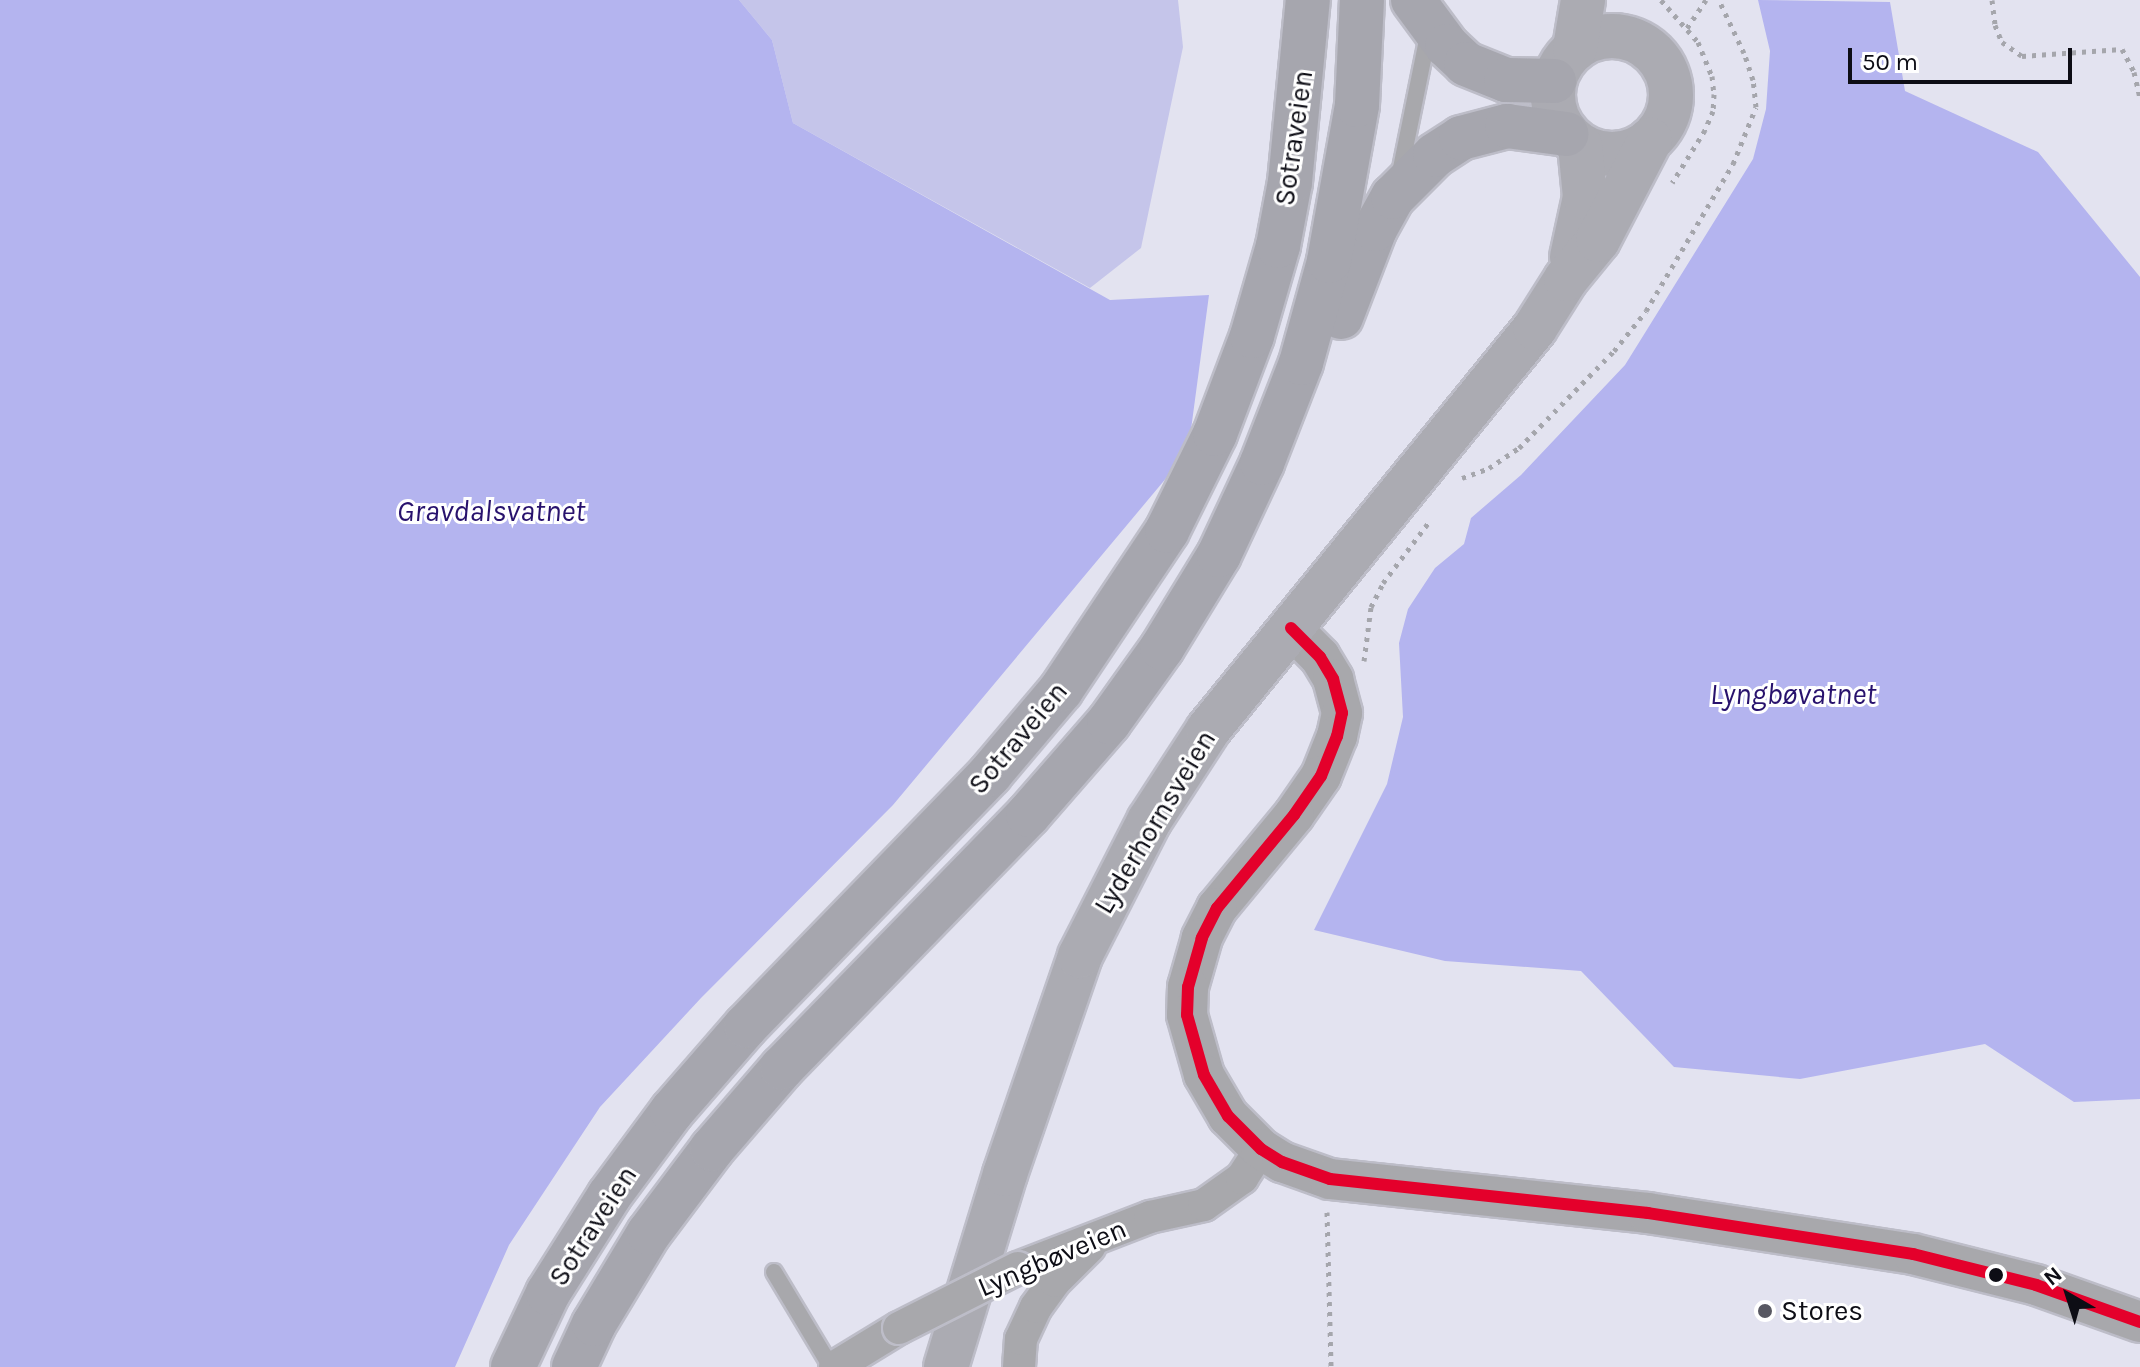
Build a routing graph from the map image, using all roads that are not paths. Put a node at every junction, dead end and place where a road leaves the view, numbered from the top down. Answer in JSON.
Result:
{"nodes":[{"id":1,"x":1362,"y":0,"type":"edge"},
{"id":2,"x":1583,"y":0,"type":"edge"},
{"id":3,"x":1623,"y":0,"type":"edge"},
{"id":4,"x":1308,"y":5,"type":"edge"},
{"id":5,"x":1426,"y":8,"type":"edge"},
{"id":6,"x":1668,"y":39,"type":"junction"},
{"id":7,"x":1564,"y":64,"type":"junction"},
{"id":8,"x":1573,"y":140,"type":"junction"},
{"id":9,"x":1650,"y":140,"type":"junction"},
{"id":10,"x":1393,"y":197,"type":"junction"},
{"id":11,"x":1566,"y":279,"type":"junction"},
{"id":12,"x":1219,"y":555,"type":"junction"},
{"id":13,"x":1291,"y":628,"type":"junction"},
{"id":14,"x":1261,"y":1149,"type":"junction"},
{"id":15,"x":1107,"y":1231,"type":"junction"},
{"id":16,"x":774,"y":1272,"type":"dead end"},
{"id":17,"x":2140,"y":1322,"type":"edge"},
{"id":18,"x":513,"y":1367,"type":"edge"},
{"id":19,"x":574,"y":1367,"type":"edge"},
{"id":20,"x":833,"y":1367,"type":"edge"},
{"id":21,"x":946,"y":1367,"type":"edge"},
{"id":22,"x":1019,"y":1367,"type":"edge"}],
"edges":[{"from":1,"to":12,"type":"highway","name":"Sotraveien"},
{"from":2,"to":7,"type":"main road"},
{"from":3,"to":6,"type":"main road"},
{"from":4,"to":18,"type":"highway","name":"Sotraveien"},
{"from":5,"to":7,"type":"highway"},
{"from":5,"to":10,"type":"lane"},
{"from":6,"to":7,"type":"main road"},
{"from":6,"to":9,"type":"main road"},
{"from":7,"to":8,"type":"main road"},
{"from":8,"to":9,"type":"main road"},
{"from":8,"to":10,"type":"highway"},
{"from":8,"to":11,"type":"main road","name":"Lyderhornsveien"},
{"from":9,"to":11,"type":"main road","name":"Lyderhornsveien"},
{"from":10,"to":12,"type":"highway"},
{"from":11,"to":13,"type":"main road","name":"Lyderhornsveien"},
{"from":12,"to":19,"type":"highway","name":"Sotraveien"},
{"from":13,"to":14,"type":"street"},
{"from":13,"to":21,"type":"main road","name":"Lyderhornsveien"},
{"from":14,"to":15,"type":"street","name":"Lyngbøveien"},
{"from":14,"to":17,"type":"street"},
{"from":15,"to":20,"type":"street","name":"Lyngbøveien","bridge":true},
{"from":15,"to":22,"type":"street"},
{"from":16,"to":20,"type":"lane","name":"Lyngbøveien"}]}
